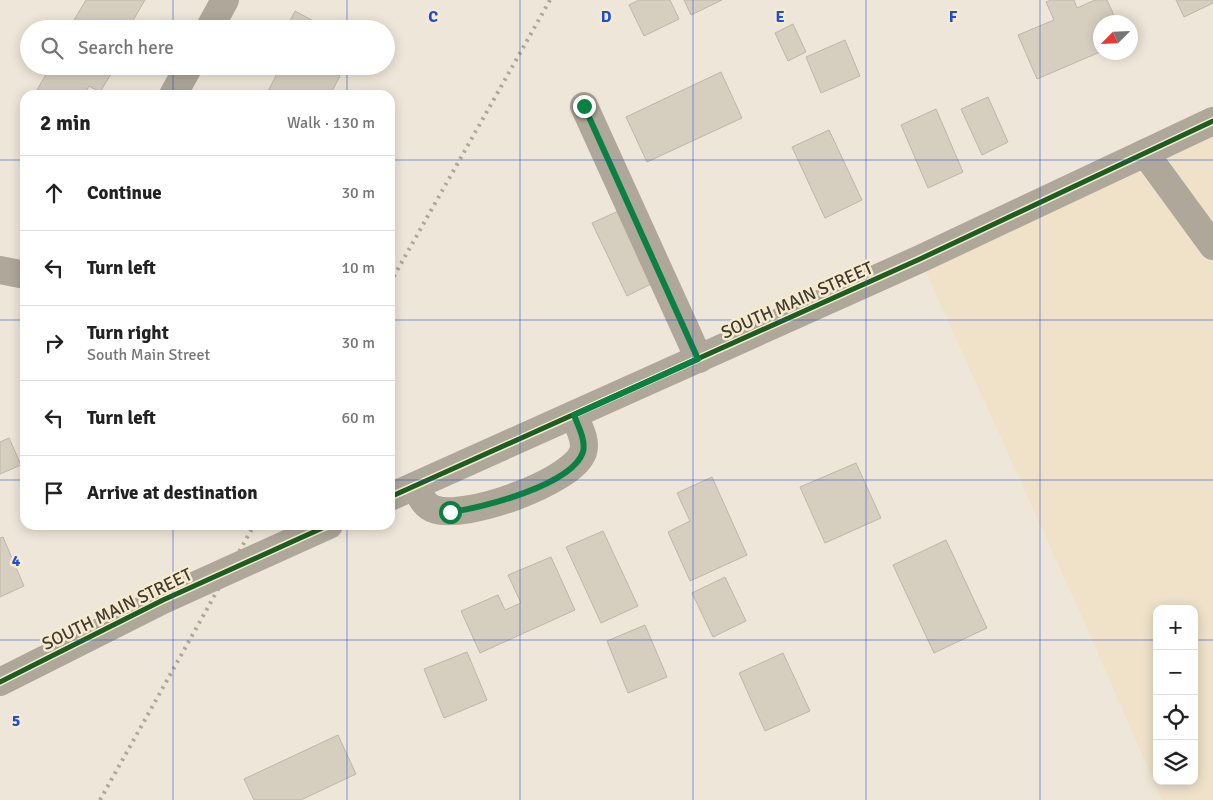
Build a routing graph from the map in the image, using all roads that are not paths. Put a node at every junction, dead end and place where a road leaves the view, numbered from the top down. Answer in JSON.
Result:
{"nodes":[{"id":1,"x":225,"y":0,"type":"edge"},
{"id":2,"x":214,"y":20,"type":"edge"},
{"id":3,"x":183,"y":75,"type":"edge"},
{"id":4,"x":175,"y":90,"type":"edge"},
{"id":5,"x":584,"y":106,"type":"dead end"},
{"id":6,"x":1213,"y":121,"type":"edge"},
{"id":7,"x":1145,"y":153,"type":"junction"},
{"id":8,"x":1213,"y":246,"type":"edge"},
{"id":9,"x":0,"y":270,"type":"edge"},
{"id":10,"x":20,"y":274,"type":"edge"},
{"id":11,"x":698,"y":359,"type":"junction"},
{"id":12,"x":574,"y":415,"type":"junction"},
{"id":13,"x":415,"y":486,"type":"junction"},
{"id":14,"x":395,"y":495,"type":"edge"},
{"id":15,"x":318,"y":530,"type":"edge"},
{"id":16,"x":0,"y":682,"type":"edge"}],
"edges":[{"from":1,"to":2,"type":"street"},
{"from":3,"to":4,"type":"street"},
{"from":5,"to":11,"type":"street"},
{"from":6,"to":7,"type":"street","name":"SOUTH MAIN STREET"},
{"from":7,"to":8,"type":"street"},
{"from":7,"to":11,"type":"street","name":"SOUTH MAIN STREET"},
{"from":9,"to":10,"type":"street"},
{"from":11,"to":12,"type":"street","name":"SOUTH MAIN STREET"},
{"from":12,"to":13,"type":"street","name":"SOUTH MAIN STREET"},
{"from":12,"to":13,"type":"street"},
{"from":13,"to":14,"type":"street","name":"SOUTH MAIN STREET"},
{"from":15,"to":16,"type":"street","name":"SOUTH MAIN STREET"}]}
